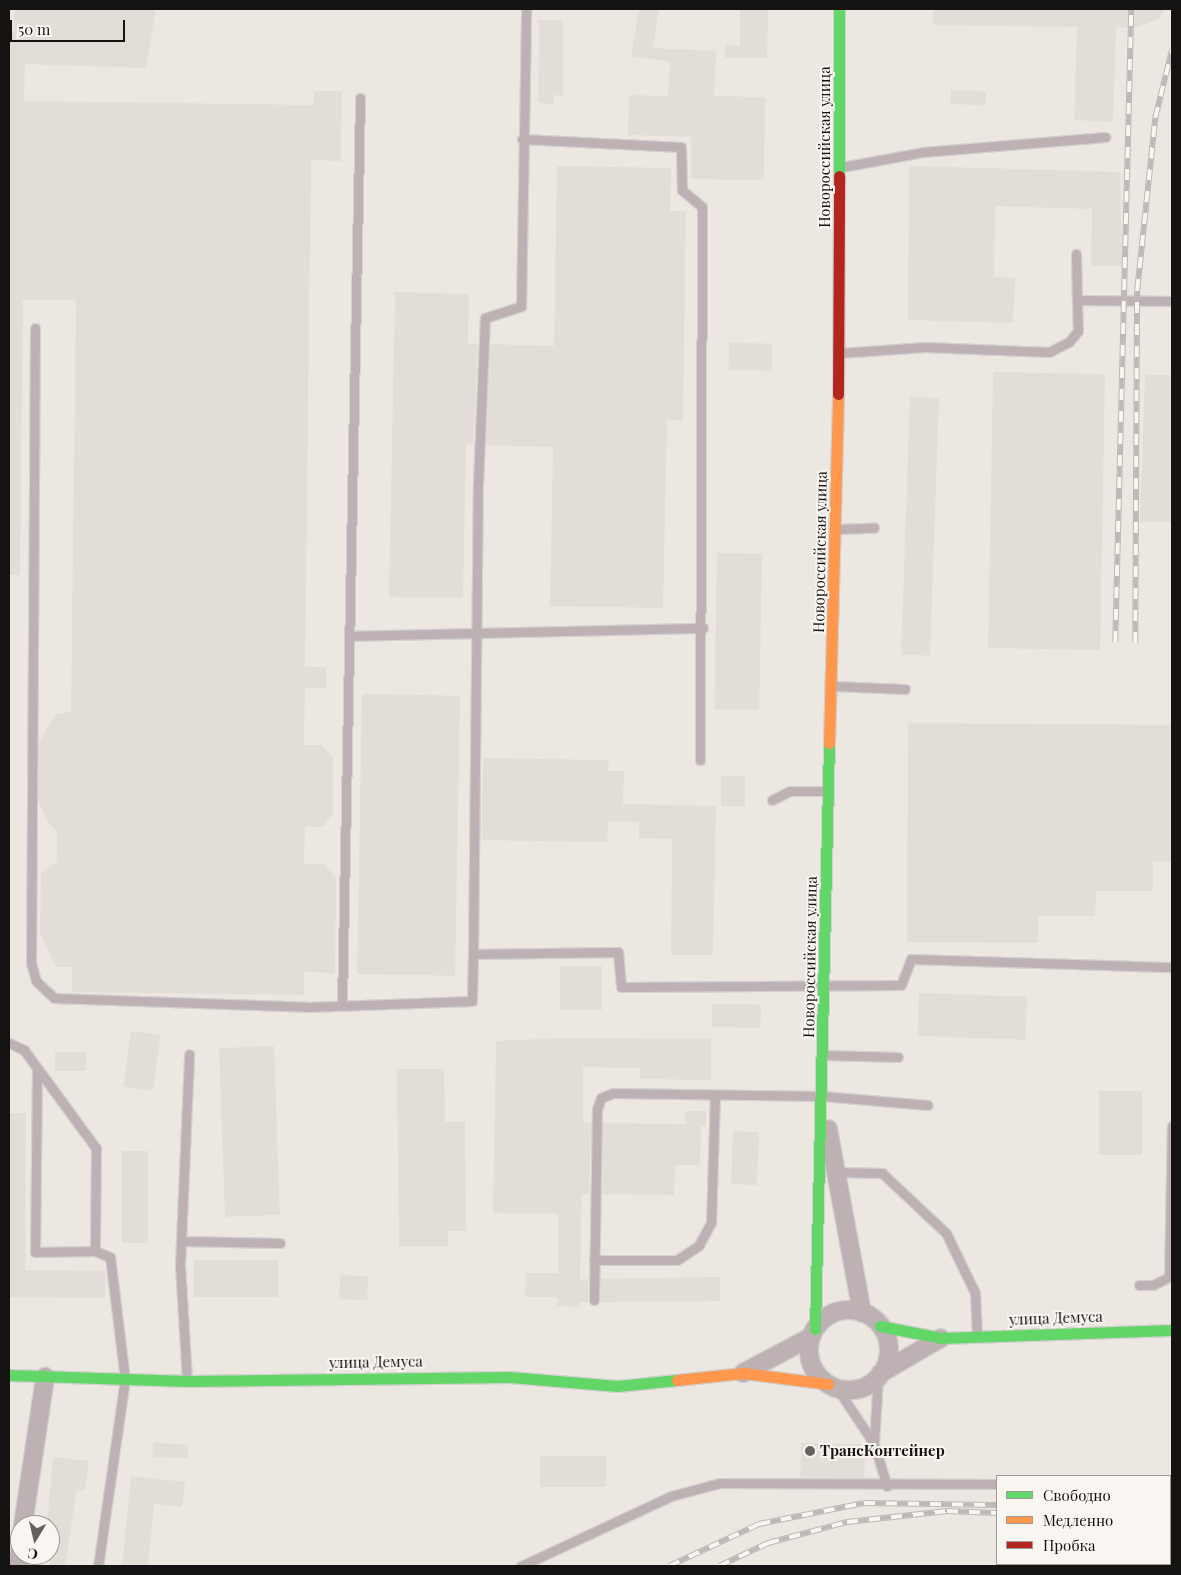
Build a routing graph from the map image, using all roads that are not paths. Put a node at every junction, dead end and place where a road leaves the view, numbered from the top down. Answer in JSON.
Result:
{"nodes":[{"id":1,"x":526,"y":9,"type":"edge"},
{"id":2,"x":839,"y":9,"type":"edge"},
{"id":3,"x":360,"y":98,"type":"dead end"},
{"id":4,"x":1105,"y":137,"type":"dead end"},
{"id":5,"x":522,"y":139,"type":"junction"},
{"id":6,"x":841,"y":167,"type":"junction"},
{"id":7,"x":1076,"y":254,"type":"dead end"},
{"id":8,"x":1077,"y":300,"type":"junction"},
{"id":9,"x":1172,"y":301,"type":"edge"},
{"id":10,"x":35,"y":328,"type":"dead end"},
{"id":11,"x":839,"y":353,"type":"junction"},
{"id":12,"x":874,"y":528,"type":"dead end"},
{"id":13,"x":835,"y":529,"type":"junction"},
{"id":14,"x":703,"y":628,"type":"junction"},
{"id":15,"x":477,"y":634,"type":"junction"},
{"id":16,"x":349,"y":636,"type":"junction"},
{"id":17,"x":832,"y":686,"type":"junction"},
{"id":18,"x":905,"y":689,"type":"dead end"},
{"id":19,"x":700,"y":760,"type":"dead end"},
{"id":20,"x":829,"y":791,"type":"junction"},
{"id":21,"x":772,"y":800,"type":"dead end"},
{"id":22,"x":473,"y":954,"type":"junction"},
{"id":23,"x":1172,"y":967,"type":"edge"},
{"id":24,"x":824,"y":984,"type":"junction"},
{"id":25,"x":342,"y":1003,"type":"junction"},
{"id":26,"x":9,"y":1043,"type":"edge"},
{"id":27,"x":189,"y":1054,"type":"dead end"},
{"id":28,"x":823,"y":1055,"type":"junction"},
{"id":29,"x":898,"y":1057,"type":"dead end"},
{"id":30,"x":37,"y":1068,"type":"junction"},
{"id":31,"x":822,"y":1096,"type":"junction"},
{"id":32,"x":715,"y":1097,"type":"junction"},
{"id":33,"x":928,"y":1105,"type":"dead end"},
{"id":34,"x":1172,"y":1126,"type":"edge"},
{"id":35,"x":835,"y":1172,"type":"junction"},
{"id":36,"x":181,"y":1241,"type":"junction"},
{"id":37,"x":280,"y":1243,"type":"dead end"},
{"id":38,"x":95,"y":1251,"type":"junction"},
{"id":39,"x":594,"y":1260,"type":"junction"},
{"id":40,"x":1171,"y":1277,"type":"edge"},
{"id":41,"x":1139,"y":1285,"type":"dead end"},
{"id":42,"x":594,"y":1300,"type":"dead end"},
{"id":43,"x":862,"y":1313,"type":"junction"},
{"id":44,"x":880,"y":1326,"type":"junction"},
{"id":45,"x":1172,"y":1330,"type":"edge"},
{"id":46,"x":813,"y":1333,"type":"junction"},
{"id":47,"x":978,"y":1336,"type":"junction"},
{"id":48,"x":941,"y":1338,"type":"junction"},
{"id":49,"x":743,"y":1373,"type":"junction"},
{"id":50,"x":9,"y":1375,"type":"edge"},
{"id":51,"x":879,"y":1375,"type":"junction"},
{"id":52,"x":45,"y":1377,"type":"junction"},
{"id":53,"x":125,"y":1379,"type":"junction"},
{"id":54,"x":187,"y":1380,"type":"junction"},
{"id":55,"x":832,"y":1386,"type":"junction"},
{"id":56,"x":874,"y":1444,"type":"junction"},
{"id":57,"x":996,"y":1484,"type":"edge"},
{"id":58,"x":887,"y":1486,"type":"junction"},
{"id":59,"x":25,"y":1515,"type":"edge"},
{"id":60,"x":98,"y":1566,"type":"edge"},
{"id":61,"x":521,"y":1566,"type":"edge"}],
"edges":[{"from":1,"to":5,"type":"lane"},
{"from":2,"to":6,"type":"street","name":"Новороссийская улица"},
{"from":3,"to":16,"type":"lane"},
{"from":4,"to":6,"type":"lane"},
{"from":5,"to":14,"type":"lane"},
{"from":5,"to":15,"type":"lane"},
{"from":6,"to":11,"type":"street","name":"Новороссийская улица"},
{"from":7,"to":8,"type":"lane"},
{"from":8,"to":9,"type":"lane"},
{"from":8,"to":11,"type":"lane"},
{"from":10,"to":25,"type":"lane"},
{"from":11,"to":13,"type":"street","name":"Новороссийская улица"},
{"from":12,"to":13,"type":"lane"},
{"from":13,"to":17,"type":"street","name":"Новороссийская улица"},
{"from":14,"to":15,"type":"lane"},
{"from":14,"to":19,"type":"lane"},
{"from":15,"to":16,"type":"lane"},
{"from":15,"to":22,"type":"lane"},
{"from":16,"to":25,"type":"lane"},
{"from":17,"to":18,"type":"lane"},
{"from":17,"to":20,"type":"street","name":"Новороссийская улица"},
{"from":20,"to":21,"type":"lane"},
{"from":20,"to":24,"type":"street","name":"Новороссийская улица"},
{"from":22,"to":24,"type":"lane"},
{"from":22,"to":25,"type":"lane"},
{"from":23,"to":24,"type":"lane"},
{"from":24,"to":28,"type":"street","name":"Новороссийская улица"},
{"from":26,"to":30,"type":"lane"},
{"from":27,"to":36,"type":"lane"},
{"from":28,"to":29,"type":"lane"},
{"from":28,"to":31,"type":"street","name":"Новороссийская улица"},
{"from":30,"to":38,"type":"lane"},
{"from":30,"to":38,"type":"lane"},
{"from":31,"to":32,"type":"lane"},
{"from":31,"to":33,"type":"lane"},
{"from":31,"to":35,"type":"street"},
{"from":31,"to":46,"type":"street","name":"Новороссийская улица"},
{"from":32,"to":39,"type":"lane"},
{"from":32,"to":39,"type":"lane"},
{"from":34,"to":40,"type":"lane"},
{"from":35,"to":43,"type":"street"},
{"from":35,"to":47,"type":"lane"},
{"from":36,"to":37,"type":"lane"},
{"from":36,"to":54,"type":"lane"},
{"from":38,"to":53,"type":"lane"},
{"from":39,"to":42,"type":"lane"},
{"from":40,"to":41,"type":"lane"},
{"from":43,"to":44,"type":"street"},
{"from":43,"to":46,"type":"street"},
{"from":44,"to":48,"type":"street","name":"улица Демуса"},
{"from":44,"to":51,"type":"street"},
{"from":45,"to":47,"type":"street","name":"улица Демуса"},
{"from":46,"to":49,"type":"street"},
{"from":46,"to":55,"type":"street"},
{"from":47,"to":48,"type":"street","name":"улица Демуса"},
{"from":48,"to":51,"type":"street"},
{"from":49,"to":54,"type":"street","name":"улица Демуса"},
{"from":49,"to":55,"type":"street","name":"улица Демуса"},
{"from":50,"to":52,"type":"street","name":"улица Демуса"},
{"from":51,"to":55,"type":"street"},
{"from":51,"to":56,"type":"lane"},
{"from":52,"to":53,"type":"street","name":"улица Демуса"},
{"from":52,"to":59,"type":"street"},
{"from":53,"to":54,"type":"street","name":"улица Демуса"},
{"from":53,"to":60,"type":"lane"},
{"from":55,"to":56,"type":"lane"},
{"from":56,"to":58,"type":"lane"},
{"from":57,"to":58,"type":"lane"},
{"from":58,"to":61,"type":"lane"}]}
